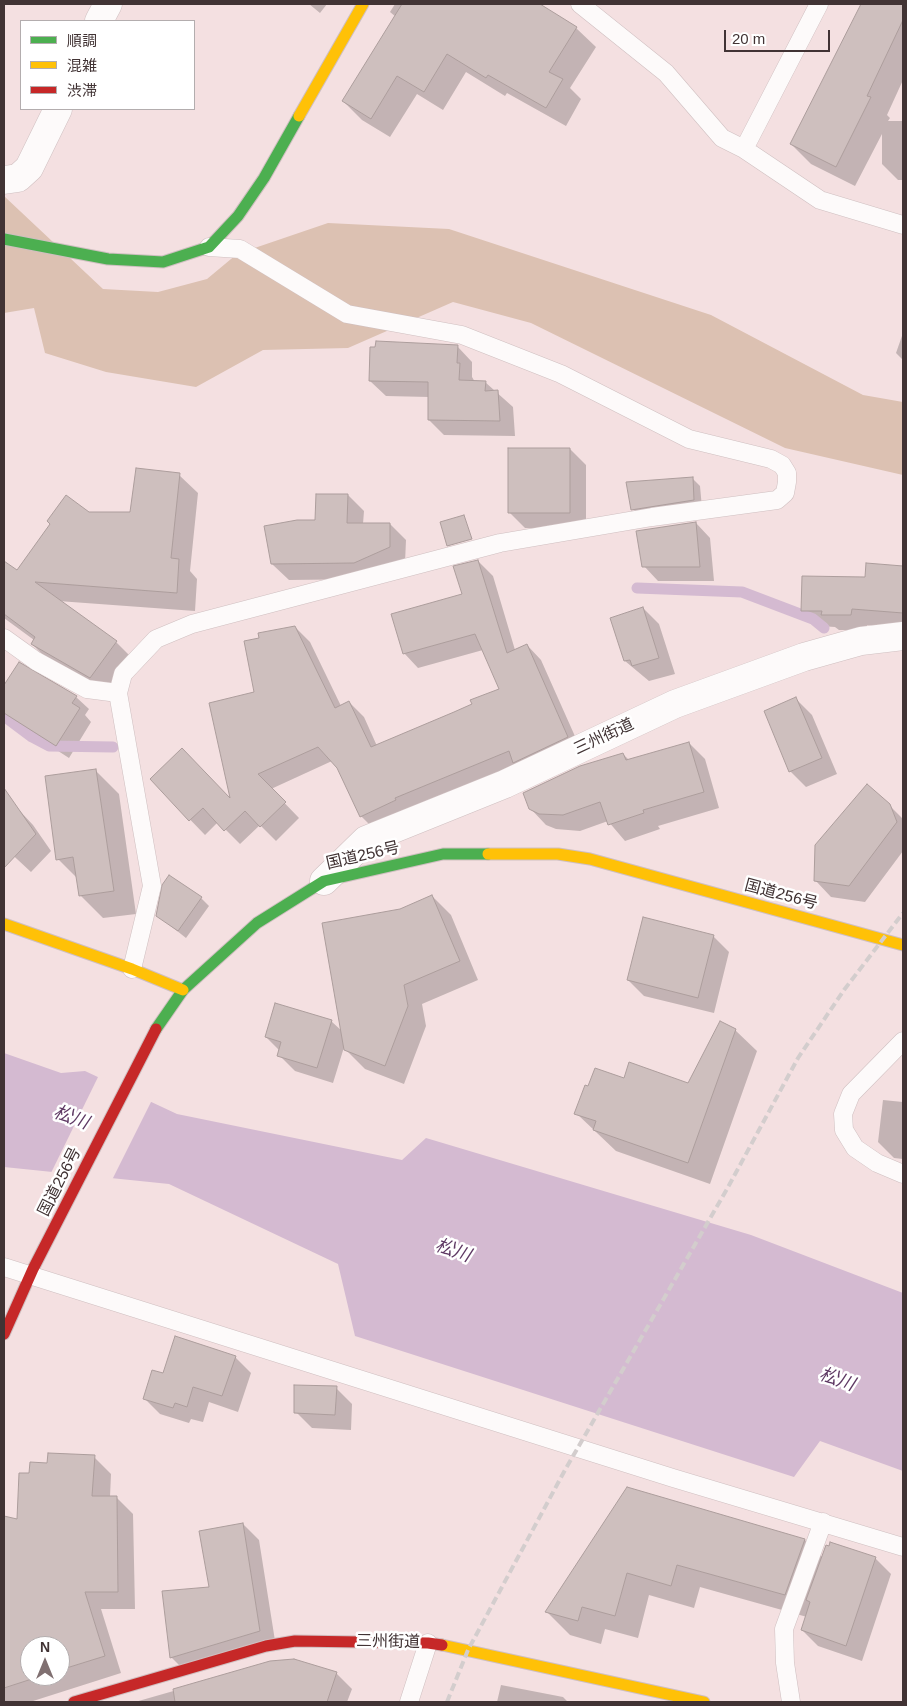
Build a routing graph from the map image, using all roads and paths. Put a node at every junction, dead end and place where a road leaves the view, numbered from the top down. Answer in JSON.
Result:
{"nodes":[{"id":1,"x":108,"y":4,"type":"edge"},
{"id":2,"x":363,"y":4,"type":"edge"},
{"id":3,"x":580,"y":4,"type":"edge"},
{"id":4,"x":819,"y":4,"type":"edge"},
{"id":5,"x":100,"y":20,"type":"edge"},
{"id":6,"x":58,"y":110,"type":"edge"},
{"id":7,"x":744,"y":149,"type":"junction"},
{"id":8,"x":4,"y":180,"type":"edge"},
{"id":9,"x":903,"y":225,"type":"edge"},
{"id":10,"x":4,"y":239,"type":"edge"},
{"id":11,"x":209,"y":247,"type":"junction"},
{"id":12,"x":903,"y":636,"type":"edge"},
{"id":13,"x":4,"y":638,"type":"edge"},
{"id":14,"x":118,"y":693,"type":"junction"},
{"id":15,"x":324,"y":881,"type":"junction"},
{"id":16,"x":4,"y":924,"type":"edge"},
{"id":17,"x":903,"y":946,"type":"edge"},
{"id":18,"x":132,"y":969,"type":"junction"},
{"id":19,"x":183,"y":990,"type":"junction"},
{"id":20,"x":903,"y":1041,"type":"edge"},
{"id":21,"x":903,"y":1174,"type":"edge"},
{"id":22,"x":4,"y":1267,"type":"edge"},
{"id":23,"x":32,"y":1273,"type":"junction"},
{"id":24,"x":4,"y":1334,"type":"edge"},
{"id":25,"x":822,"y":1522,"type":"junction"},
{"id":26,"x":903,"y":1547,"type":"edge"},
{"id":27,"x":428,"y":1643,"type":"junction"},
{"id":28,"x":74,"y":1702,"type":"edge"},
{"id":29,"x":409,"y":1702,"type":"edge"},
{"id":30,"x":704,"y":1702,"type":"edge"},
{"id":31,"x":791,"y":1702,"type":"edge"}],
"edges":[{"from":1,"to":5,"type":"street"},
{"from":2,"to":11,"type":"main road"},
{"from":3,"to":7,"type":"lane"},
{"from":4,"to":7,"type":"lane"},
{"from":6,"to":8,"type":"street"},
{"from":7,"to":9,"type":"lane"},
{"from":10,"to":11,"type":"main road"},
{"from":11,"to":14,"type":"lane"},
{"from":12,"to":15,"type":"street","name":"三州街道"},
{"from":13,"to":14,"type":"lane"},
{"from":14,"to":18,"type":"lane"},
{"from":15,"to":17,"type":"main road","name":"国道256号"},
{"from":15,"to":19,"type":"main road","name":"国道256号"},
{"from":16,"to":18,"type":"main road"},
{"from":18,"to":19,"type":"main road"},
{"from":19,"to":23,"type":"main road","name":"国道256号"},
{"from":20,"to":21,"type":"lane"},
{"from":22,"to":23,"type":"lane"},
{"from":23,"to":24,"type":"main road","name":"国道256号"},
{"from":23,"to":25,"type":"lane"},
{"from":25,"to":26,"type":"lane"},
{"from":25,"to":31,"type":"lane"},
{"from":27,"to":28,"type":"main road","name":"三州街道"},
{"from":27,"to":29,"type":"lane"},
{"from":27,"to":30,"type":"main road","name":"三州街道"}]}
